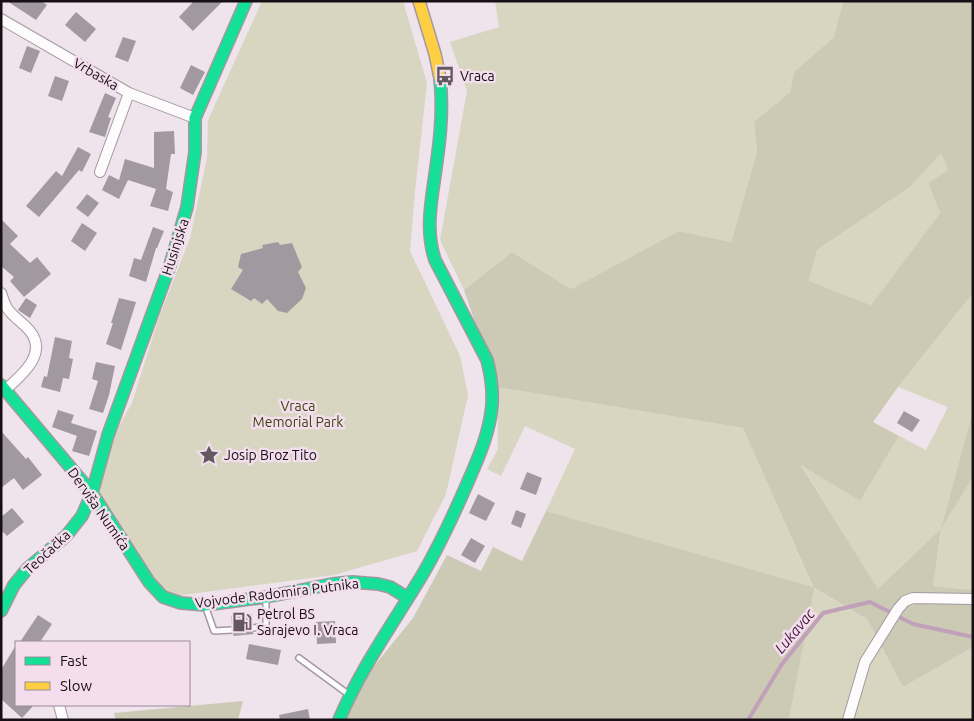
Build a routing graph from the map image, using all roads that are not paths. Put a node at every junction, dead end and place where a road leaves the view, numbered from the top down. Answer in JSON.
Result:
{"nodes":[{"id":1,"x":246,"y":1,"type":"edge"},
{"id":2,"x":419,"y":1,"type":"edge"},
{"id":3,"x":1,"y":19,"type":"edge"},
{"id":4,"x":129,"y":93,"type":"junction"},
{"id":5,"x":195,"y":118,"type":"junction"},
{"id":6,"x":100,"y":172,"type":"dead end"},
{"id":7,"x":1,"y":293,"type":"edge"},
{"id":8,"x":3,"y":388,"type":"edge"},
{"id":9,"x":92,"y":493,"type":"junction"},
{"id":10,"x":266,"y":597,"type":"junction"},
{"id":11,"x":408,"y":598,"type":"junction"},
{"id":12,"x":973,"y":599,"type":"edge"},
{"id":13,"x":181,"y":603,"type":"joint"},
{"id":14,"x":204,"y":605,"type":"junction"},
{"id":15,"x":1,"y":611,"type":"edge"},
{"id":16,"x":253,"y":628,"type":"dead end"},
{"id":17,"x":232,"y":630,"type":"dead end"},
{"id":18,"x":299,"y":658,"type":"dead end"},
{"id":19,"x":349,"y":694,"type":"junction"},
{"id":20,"x":60,"y":706,"type":"edge"},
{"id":21,"x":63,"y":720,"type":"edge"},
{"id":22,"x":339,"y":720,"type":"edge"},
{"id":23,"x":848,"y":720,"type":"edge"}],
"edges":[{"from":1,"to":5,"type":"main road","name":"Husinjska"},
{"from":2,"to":11,"type":"main road"},
{"from":3,"to":4,"type":"street","name":"Vrbaska"},
{"from":4,"to":5,"type":"street","name":"Vrbaska"},
{"from":4,"to":6,"type":"street"},
{"from":5,"to":9,"type":"main road","name":"Husinjska"},
{"from":7,"to":8,"type":"street"},
{"from":8,"to":9,"type":"main road","name":"Derviša Numića"},
{"from":9,"to":13,"type":"main road","name":"Derviša Numića"},
{"from":9,"to":15,"type":"main road","name":"Teočačka"},
{"from":10,"to":11,"type":"main road","name":"Vojvode Radomira Putnika"},
{"from":10,"to":14,"type":"main road","name":"Vojvode Radomira Putnika"},
{"from":10,"to":16,"type":"lane"},
{"from":11,"to":19,"type":"main road"},
{"from":12,"to":23,"type":"street"},
{"from":13,"to":14,"type":"main road","name":"Vojvode Radomira Putnika"},
{"from":14,"to":17,"type":"lane"},
{"from":18,"to":19,"type":"lane"},
{"from":19,"to":22,"type":"main road"},
{"from":20,"to":21,"type":"street"}]}
